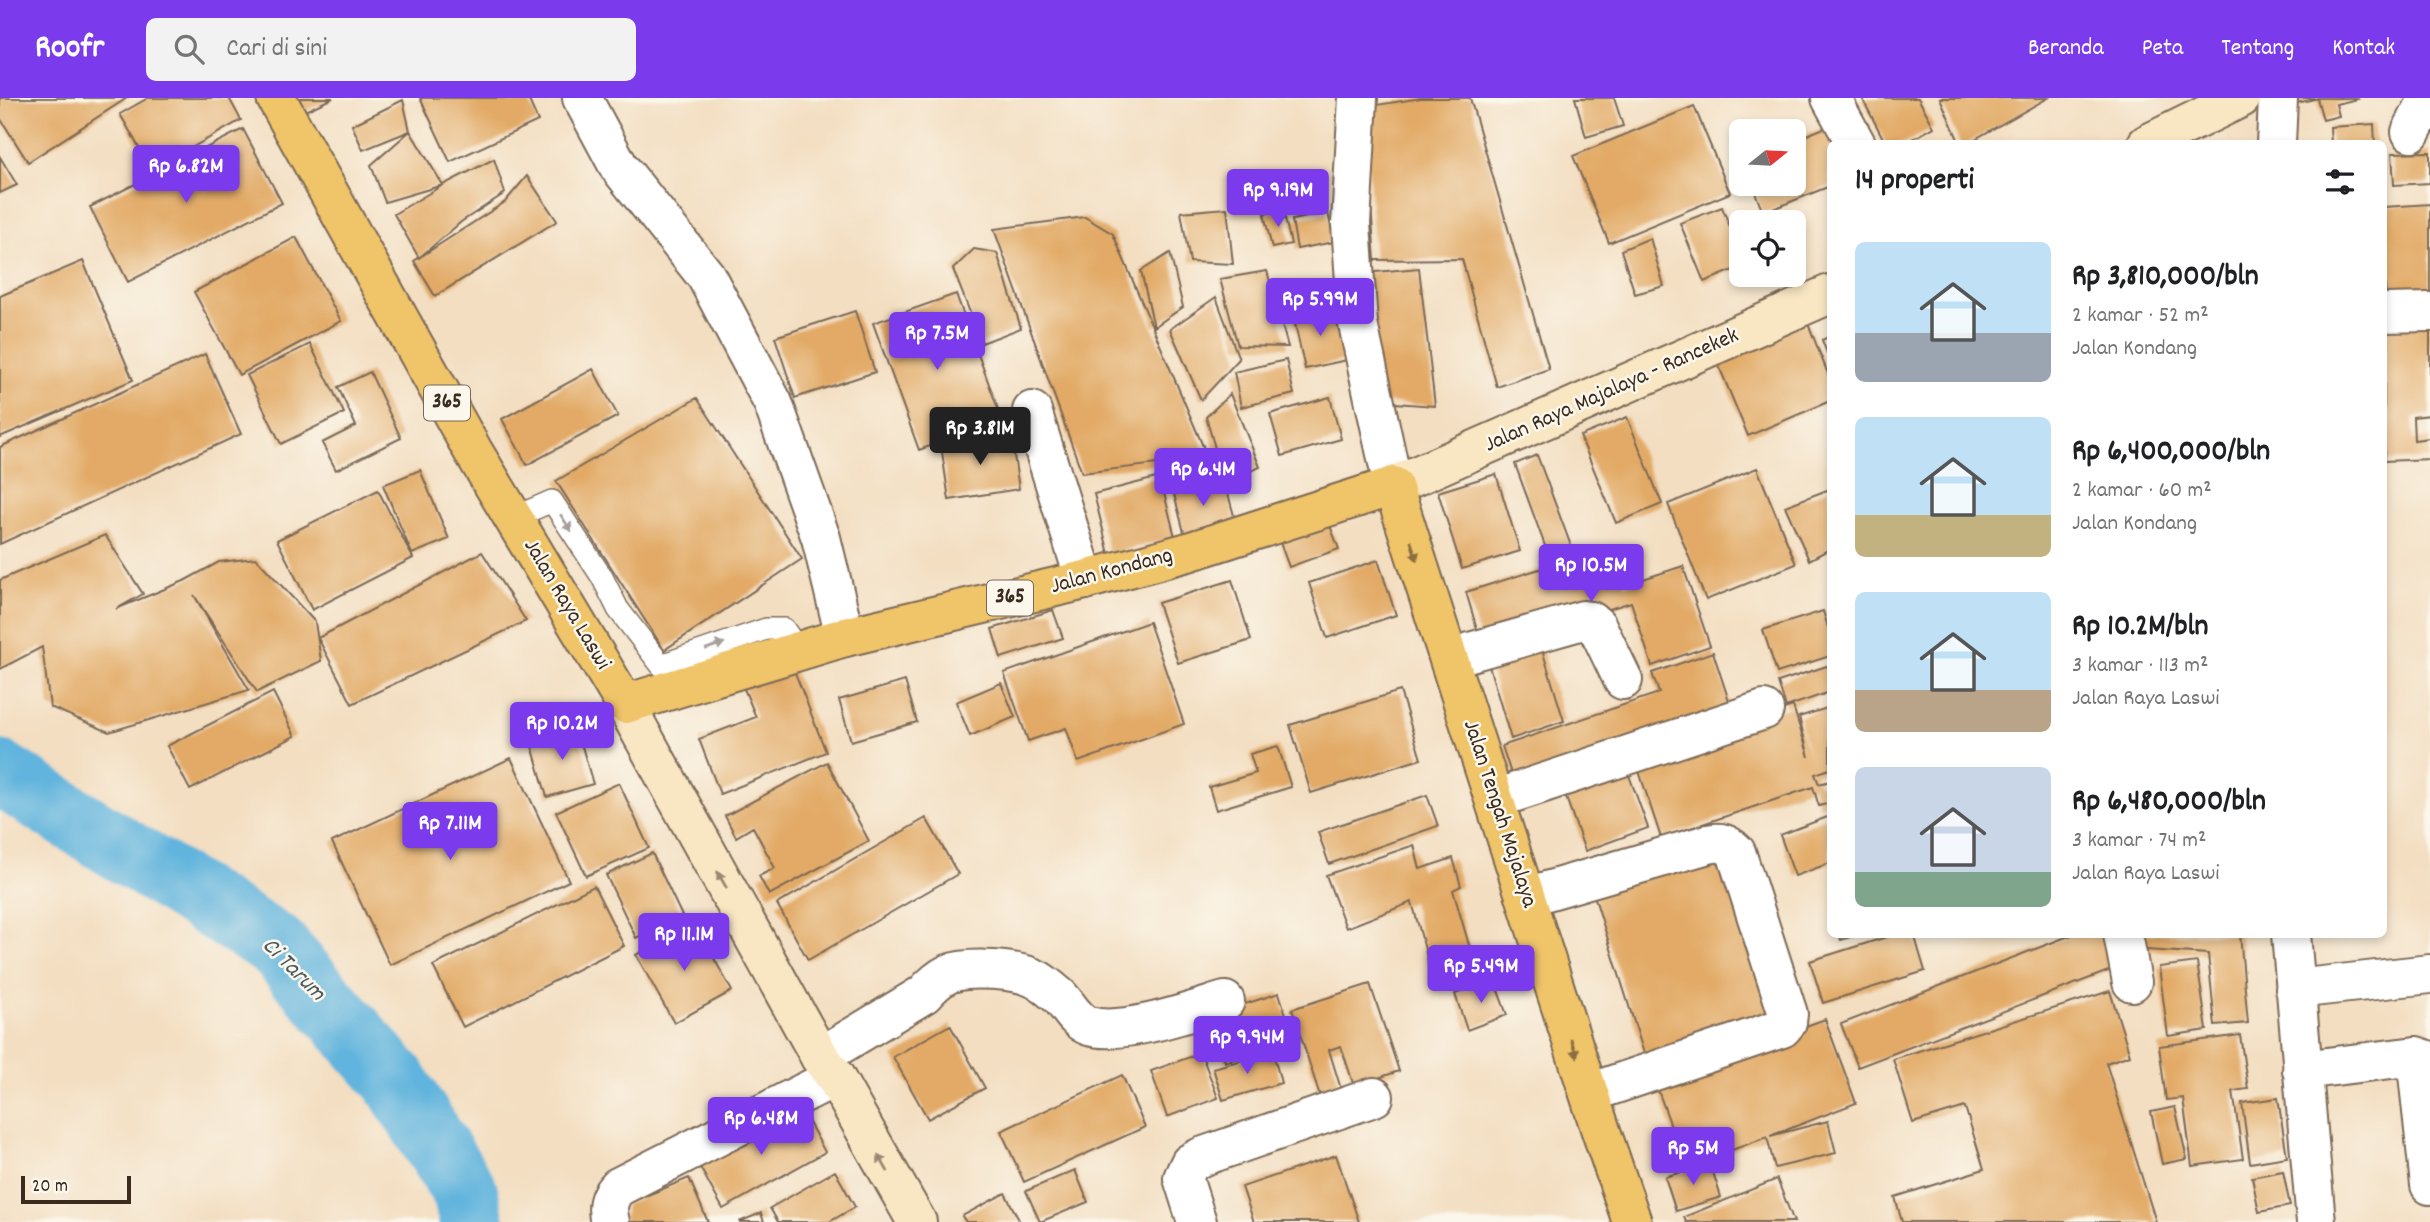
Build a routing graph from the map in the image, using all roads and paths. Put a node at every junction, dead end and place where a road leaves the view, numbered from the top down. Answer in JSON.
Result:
{"nodes":[{"id":1,"x":276,"y":98,"type":"edge"},
{"id":2,"x":582,"y":98,"type":"edge"},
{"id":3,"x":1358,"y":98,"type":"edge"},
{"id":4,"x":1831,"y":98,"type":"edge"},
{"id":5,"x":2241,"y":98,"type":"edge"},
{"id":6,"x":2278,"y":98,"type":"edge"},
{"id":7,"x":2429,"y":98,"type":"edge"},
{"id":8,"x":2411,"y":132,"type":"dead end"},
{"id":9,"x":1854,"y":140,"type":"edge"},
{"id":10,"x":2155,"y":140,"type":"edge"},
{"id":11,"x":2276,"y":140,"type":"edge"},
{"id":12,"x":1827,"y":295,"type":"edge"},
{"id":13,"x":2430,"y":312,"type":"edge"},
{"id":14,"x":2387,"y":313,"type":"edge"},
{"id":15,"x":1032,"y":411,"type":"dead end"},
{"id":16,"x":1393,"y":486,"type":"junction"},
{"id":17,"x":513,"y":518,"type":"junction"},
{"id":18,"x":1085,"y":580,"type":"junction"},
{"id":19,"x":845,"y":637,"type":"junction"},
{"id":20,"x":799,"y":652,"type":"junction"},
{"id":21,"x":1449,"y":658,"type":"junction"},
{"id":22,"x":1623,"y":680,"type":"dead end"},
{"id":23,"x":625,"y":704,"type":"junction"},
{"id":24,"x":1764,"y":710,"type":"dead end"},
{"id":25,"x":1495,"y":799,"type":"junction"},
{"id":26,"x":1526,"y":897,"type":"junction"},
{"id":27,"x":2124,"y":938,"type":"edge"},
{"id":28,"x":2291,"y":938,"type":"edge"},
{"id":29,"x":2430,"y":974,"type":"edge"},
{"id":30,"x":2132,"y":982,"type":"dead end"},
{"id":31,"x":2295,"y":989,"type":"junction"},
{"id":32,"x":1225,"y":1001,"type":"dead end"},
{"id":33,"x":2423,"y":1058,"type":"edge"},
{"id":34,"x":827,"y":1067,"type":"junction"},
{"id":35,"x":2302,"y":1070,"type":"junction"},
{"id":36,"x":1589,"y":1093,"type":"junction"},
{"id":37,"x":1374,"y":1097,"type":"dead end"},
{"id":38,"x":2430,"y":1185,"type":"edge"},
{"id":39,"x":610,"y":1222,"type":"edge"},
{"id":40,"x":917,"y":1222,"type":"edge"},
{"id":41,"x":1196,"y":1222,"type":"edge"},
{"id":42,"x":1632,"y":1222,"type":"edge"},
{"id":43,"x":2316,"y":1222,"type":"edge"}],
"edges":[{"from":1,"to":17,"type":"main road","name":"Jalan Raya Laswi","number":"365"},
{"from":2,"to":19,"type":"street"},
{"from":3,"to":16,"type":"street"},
{"from":4,"to":9,"type":"street"},
{"from":5,"to":10,"type":"main road"},
{"from":6,"to":11,"type":"street"},
{"from":7,"to":8,"type":"street"},
{"from":12,"to":16,"type":"main road","name":"Jalan Raya Majalaya - Rancekek"},
{"from":13,"to":14,"type":"street"},
{"from":15,"to":18,"type":"street"},
{"from":16,"to":18,"type":"main road","name":"Jalan Kondang","number":"365"},
{"from":16,"to":21,"type":"main road","name":"Jalan Tengah Majalaya","one_way":true},
{"from":17,"to":20,"type":"lane","one_way":true},
{"from":17,"to":23,"type":"main road","name":"Jalan Raya Laswi","number":"365"},
{"from":18,"to":19,"type":"main road","name":"Jalan Kondang","number":"365"},
{"from":19,"to":20,"type":"main road","name":"Jalan Kondang","number":"365"},
{"from":20,"to":23,"type":"main road","name":"Jalan Kondang","number":"365"},
{"from":21,"to":22,"type":"street"},
{"from":21,"to":25,"type":"main road","name":"Jalan Tengah Majalaya"},
{"from":34,"to":23,"type":"main road","name":"Jalan Raya Laswi","one_way":true},
{"from":24,"to":25,"type":"street"},
{"from":25,"to":26,"type":"main road","name":"Jalan Tengah Majalaya"},
{"from":26,"to":36,"type":"main road","name":"Jalan Tengah Majalaya","one_way":true},
{"from":26,"to":36,"type":"street"},
{"from":27,"to":30,"type":"street"},
{"from":28,"to":31,"type":"street"},
{"from":29,"to":31,"type":"street"},
{"from":31,"to":35,"type":"street"},
{"from":32,"to":34,"type":"street"},
{"from":33,"to":35,"type":"street"},
{"from":33,"to":38,"type":"street"},
{"from":34,"to":39,"type":"street"},
{"from":40,"to":34,"type":"main road","name":"Jalan Raya Laswi","one_way":true},
{"from":35,"to":43,"type":"street"},
{"from":36,"to":42,"type":"main road","name":"Jalan Tengah Majalaya"},
{"from":37,"to":41,"type":"street"}]}
